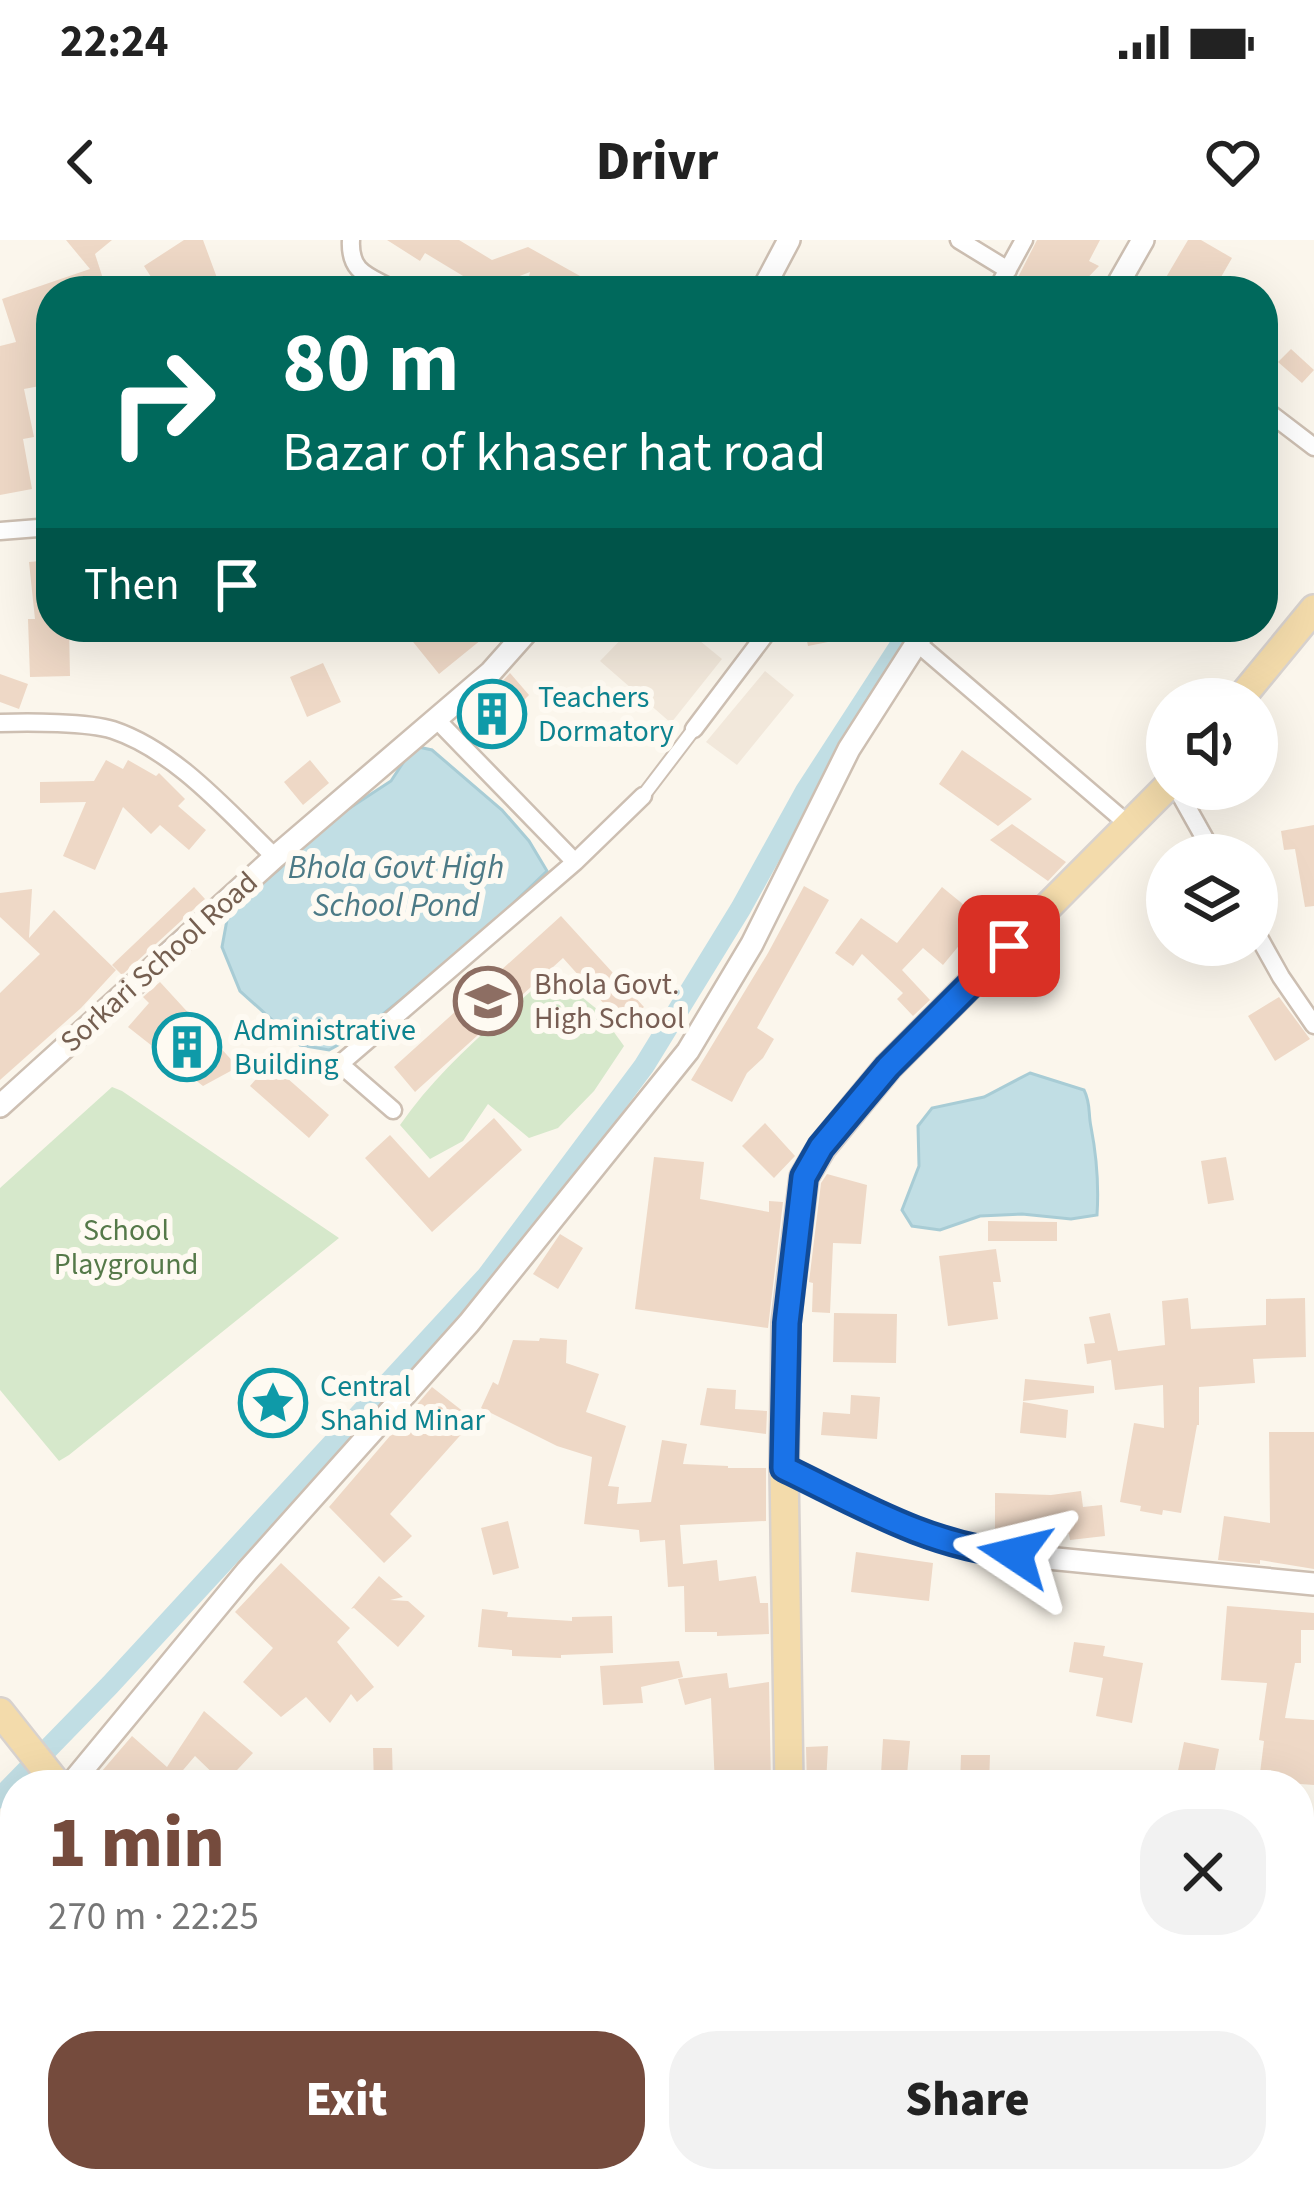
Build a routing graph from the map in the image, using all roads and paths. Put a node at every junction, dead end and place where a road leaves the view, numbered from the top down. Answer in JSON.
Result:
{"nodes":[{"id":1,"x":351,"y":240,"type":"edge"},
{"id":2,"x":789,"y":240,"type":"edge"},
{"id":3,"x":959,"y":240,"type":"edge"},
{"id":4,"x":1024,"y":240,"type":"edge"},
{"id":5,"x":1143,"y":240,"type":"edge"},
{"id":6,"x":1008,"y":270,"type":"junction"},
{"id":7,"x":367,"y":276,"type":"edge"},
{"id":8,"x":770,"y":276,"type":"edge"},
{"id":9,"x":1005,"y":276,"type":"edge"},
{"id":10,"x":1123,"y":276,"type":"edge"},
{"id":11,"x":1278,"y":420,"type":"edge"},
{"id":12,"x":1314,"y":448,"type":"edge"},
{"id":13,"x":36,"y":528,"type":"edge"},
{"id":14,"x":0,"y":531,"type":"edge"},
{"id":15,"x":1314,"y":609,"type":"edge"},
{"id":16,"x":518,"y":642,"type":"edge"},
{"id":17,"x":760,"y":642,"type":"edge"},
{"id":18,"x":918,"y":642,"type":"edge"},
{"id":19,"x":930,"y":642,"type":"edge"},
{"id":20,"x":1257,"y":678,"type":"edge"},
{"id":21,"x":436,"y":719,"type":"junction"},
{"id":22,"x":0,"y":723,"type":"edge"},
{"id":23,"x":694,"y":729,"type":"joint"},
{"id":24,"x":643,"y":796,"type":"joint"},
{"id":25,"x":1146,"y":808,"type":"edge"},
{"id":26,"x":1129,"y":825,"type":"junction"},
{"id":27,"x":275,"y":857,"type":"junction"},
{"id":28,"x":575,"y":862,"type":"junction"},
{"id":29,"x":1275,"y":966,"type":"edge"},
{"id":30,"x":1314,"y":1025,"type":"edge"},
{"id":31,"x":0,"y":1106,"type":"edge"},
{"id":32,"x":393,"y":1110,"type":"dead end"},
{"id":33,"x":784,"y":1468,"type":"junction"},
{"id":34,"x":1314,"y":1585,"type":"edge"},
{"id":35,"x":0,"y":1712,"type":"edge"},
{"id":36,"x":46,"y":1770,"type":"edge"},
{"id":37,"x":82,"y":1770,"type":"edge"},
{"id":38,"x":789,"y":1770,"type":"edge"}],
"edges":[{"from":1,"to":7,"type":"street"},
{"from":2,"to":8,"type":"street"},
{"from":3,"to":6,"type":"street"},
{"from":4,"to":6,"type":"street"},
{"from":5,"to":10,"type":"street"},
{"from":6,"to":9,"type":"street"},
{"from":11,"to":12,"type":"street"},
{"from":13,"to":14,"type":"street"},
{"from":15,"to":20,"type":"main road"},
{"from":16,"to":21,"type":"street","name":"Sorkari School Road"},
{"from":17,"to":23,"type":"street"},
{"from":18,"to":37,"type":"street"},
{"from":19,"to":26,"type":"street"},
{"from":21,"to":27,"type":"street","name":"Sorkari School Road"},
{"from":21,"to":28,"type":"street"},
{"from":22,"to":27,"type":"street"},
{"from":23,"to":24,"type":"street"},
{"from":24,"to":28,"type":"street"},
{"from":25,"to":26,"type":"main road"},
{"from":26,"to":33,"type":"main road"},
{"from":27,"to":31,"type":"street","name":"Sorkari School Road"},
{"from":28,"to":32,"type":"street"},
{"from":29,"to":30,"type":"street"},
{"from":33,"to":34,"type":"street"},
{"from":33,"to":38,"type":"main road"},
{"from":35,"to":36,"type":"main road"}]}
